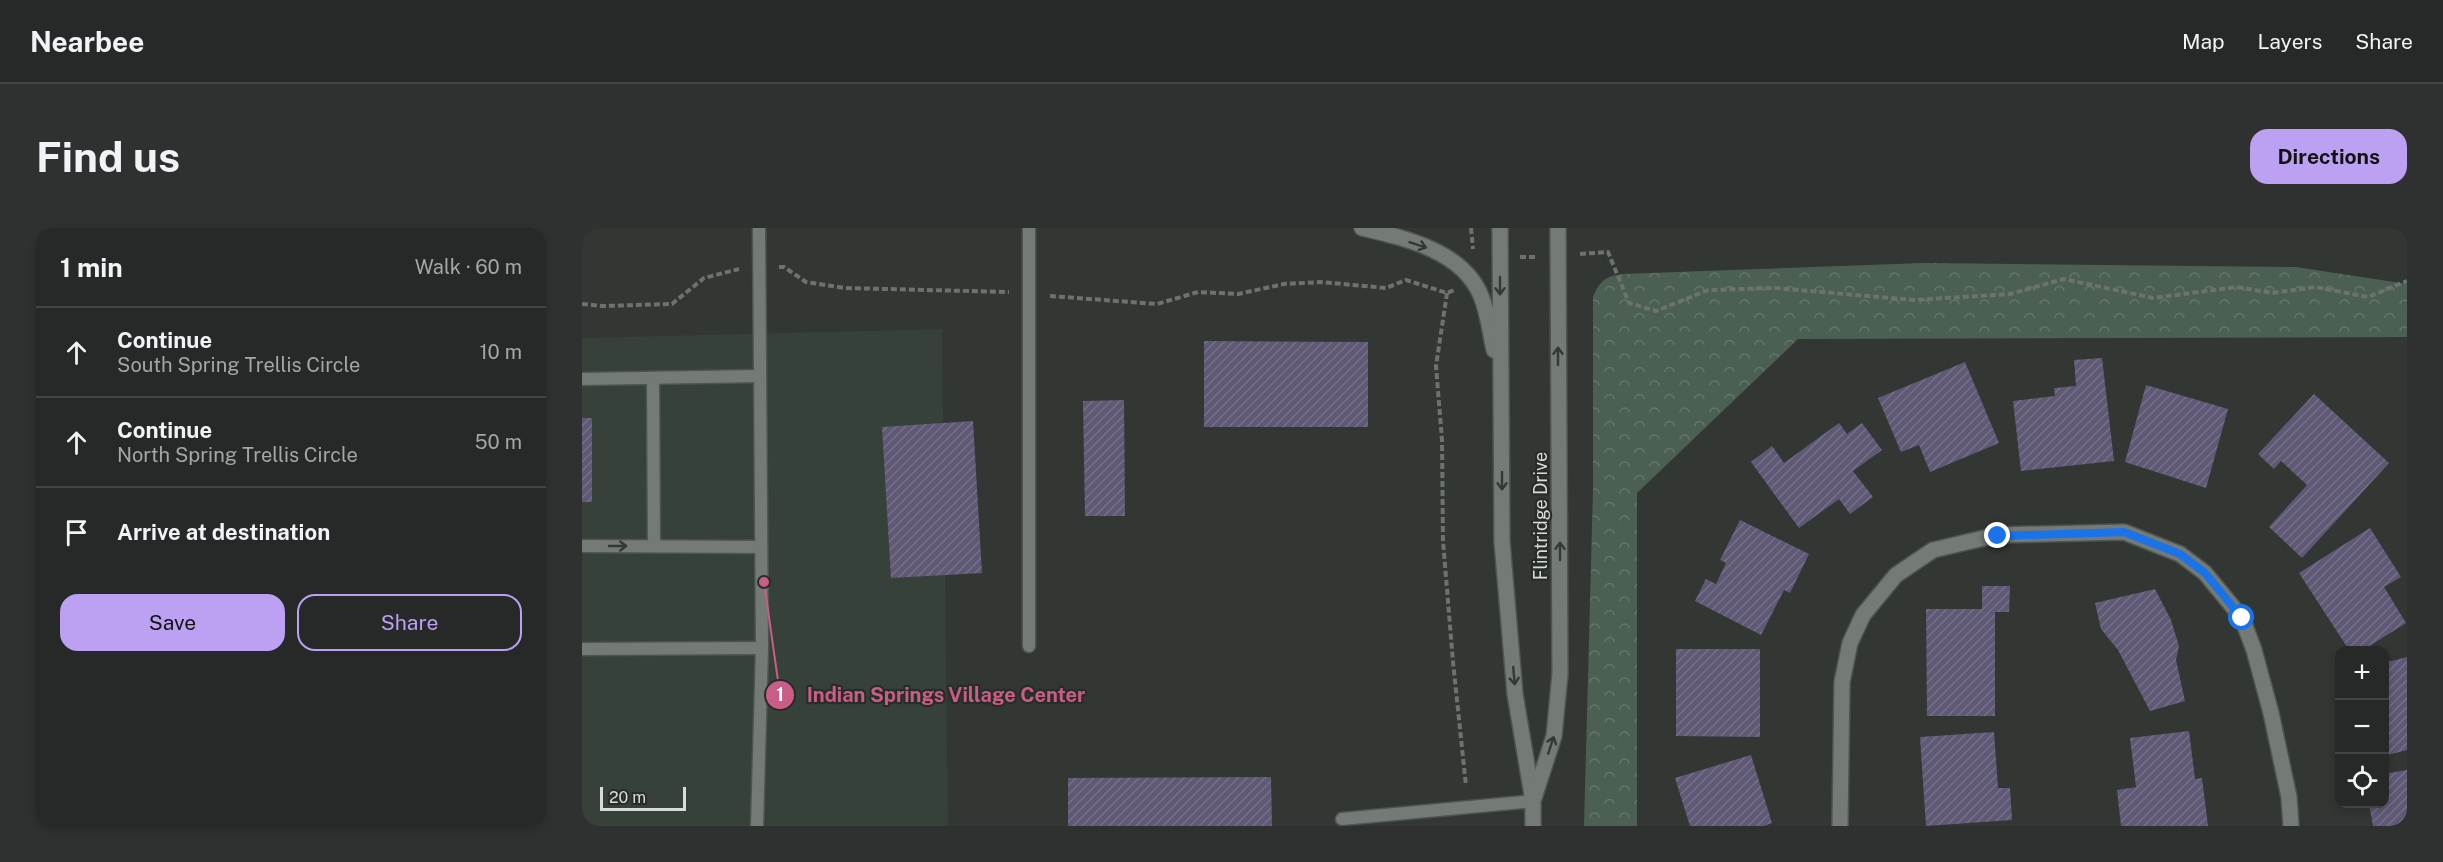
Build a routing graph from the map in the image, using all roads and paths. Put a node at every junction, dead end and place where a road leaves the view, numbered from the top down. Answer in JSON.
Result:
{"nodes":[{"id":1,"x":759,"y":228,"type":"edge"},
{"id":2,"x":1029,"y":228,"type":"edge"},
{"id":3,"x":1362,"y":228,"type":"edge"},
{"id":4,"x":1500,"y":228,"type":"edge"},
{"id":5,"x":1557,"y":228,"type":"edge"},
{"id":6,"x":1558,"y":256,"type":"junction"},
{"id":7,"x":1500,"y":258,"type":"junction"},
{"id":8,"x":2407,"y":281,"type":"edge"},
{"id":9,"x":1446,"y":293,"type":"dead end"},
{"id":10,"x":760,"y":376,"type":"junction"},
{"id":11,"x":1501,"y":376,"type":"junction"},
{"id":12,"x":654,"y":378,"type":"junction"},
{"id":13,"x":582,"y":379,"type":"edge"},
{"id":14,"x":582,"y":546,"type":"edge"},
{"id":15,"x":654,"y":546,"type":"junction"},
{"id":16,"x":761,"y":547,"type":"junction"},
{"id":17,"x":1029,"y":646,"type":"dead end"},
{"id":18,"x":762,"y":648,"type":"junction"},
{"id":19,"x":582,"y":649,"type":"edge"},
{"id":20,"x":1533,"y":801,"type":"junction"},
{"id":21,"x":1469,"y":807,"type":"junction"},
{"id":22,"x":1342,"y":819,"type":"dead end"},
{"id":23,"x":757,"y":826,"type":"edge"},
{"id":24,"x":1533,"y":826,"type":"edge"},
{"id":25,"x":1840,"y":826,"type":"edge"},
{"id":26,"x":2291,"y":826,"type":"edge"}],
"edges":[{"from":1,"to":10,"type":"lane"},
{"from":2,"to":17,"type":"lane"},
{"from":3,"to":11,"type":"street","one_way":true},
{"from":4,"to":7,"type":"street","name":"Flintridge Drive"},
{"from":5,"to":6,"type":"street","name":"Flintridge Drive"},
{"from":6,"to":7,"type":"path"},
{"from":6,"to":8,"type":"path"},
{"from":20,"to":6,"type":"street","name":"Flintridge Drive","one_way":true},
{"from":7,"to":11,"type":"street","name":"Flintridge Drive","one_way":true},
{"from":9,"to":21,"type":"path"},
{"from":10,"to":12,"type":"lane"},
{"from":10,"to":16,"type":"lane"},
{"from":11,"to":20,"type":"street","name":"Flintridge Drive","one_way":true},
{"from":12,"to":13,"type":"lane"},
{"from":12,"to":15,"type":"lane"},
{"from":14,"to":15,"type":"lane","one_way":true},
{"from":15,"to":16,"type":"lane"},
{"from":16,"to":18,"type":"lane"},
{"from":18,"to":19,"type":"lane"},
{"from":18,"to":23,"type":"lane"},
{"from":20,"to":21,"type":"lane"},
{"from":20,"to":24,"type":"street","name":"Flintridge Drive"},
{"from":21,"to":22,"type":"lane"},
{"from":25,"to":26,"type":"street"}]}
